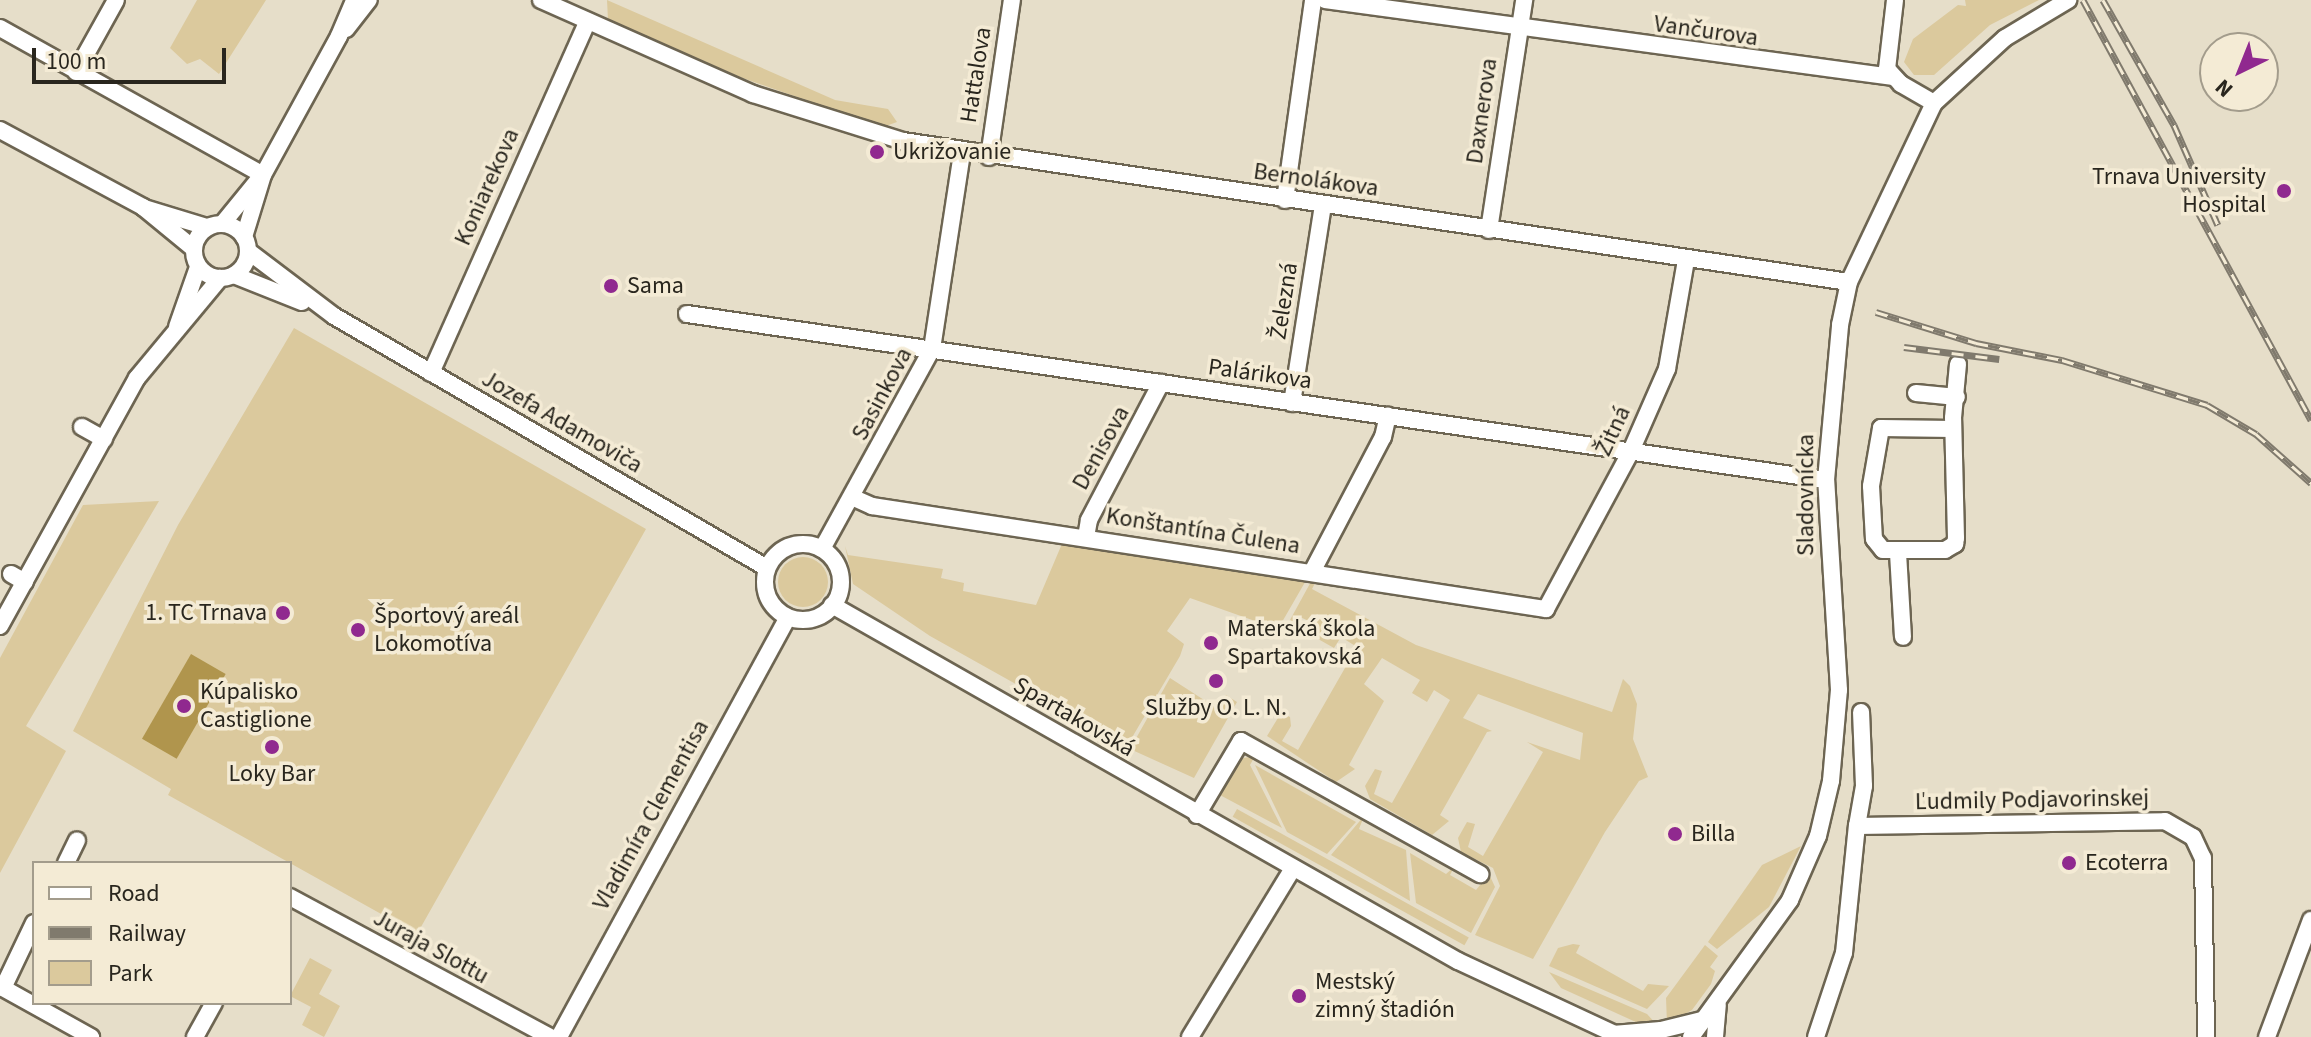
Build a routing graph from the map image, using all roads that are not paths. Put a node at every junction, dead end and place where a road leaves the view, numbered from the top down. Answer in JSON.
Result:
{"nodes":[{"id":1,"x":116,"y":0,"type":"edge"},
{"id":2,"x":354,"y":0,"type":"edge"},
{"id":3,"x":369,"y":0,"type":"edge"},
{"id":4,"x":541,"y":0,"type":"edge"},
{"id":5,"x":1012,"y":0,"type":"edge"},
{"id":6,"x":1313,"y":0,"type":"edge"},
{"id":7,"x":1325,"y":0,"type":"edge"},
{"id":8,"x":1524,"y":0,"type":"edge"},
{"id":9,"x":1895,"y":0,"type":"edge"},
{"id":10,"x":2068,"y":0,"type":"edge"},
{"id":11,"x":588,"y":21,"type":"junction"},
{"id":12,"x":0,"y":28,"type":"edge"},
{"id":13,"x":1519,"y":29,"type":"junction"},
{"id":14,"x":339,"y":36,"type":"junction"},
{"id":15,"x":76,"y":72,"type":"junction"},
{"id":16,"x":1892,"y":77,"type":"junction"},
{"id":17,"x":1934,"y":103,"type":"junction"},
{"id":18,"x":0,"y":130,"type":"edge"},
{"id":19,"x":962,"y":153,"type":"junction"},
{"id":20,"x":989,"y":157,"type":"junction"},
{"id":21,"x":263,"y":175,"type":"junction"},
{"id":22,"x":1285,"y":200,"type":"junction"},
{"id":23,"x":1323,"y":206,"type":"junction"},
{"id":24,"x":143,"y":207,"type":"junction"},
{"id":25,"x":215,"y":225,"type":"junction"},
{"id":26,"x":1489,"y":230,"type":"junction"},
{"id":27,"x":246,"y":244,"type":"junction"},
{"id":28,"x":193,"y":248,"type":"junction"},
{"id":29,"x":1686,"y":260,"type":"junction"},
{"id":30,"x":198,"y":267,"type":"junction"},
{"id":31,"x":227,"y":276,"type":"junction"},
{"id":32,"x":1849,"y":282,"type":"junction"},
{"id":33,"x":687,"y":314,"type":"dead end"},
{"id":34,"x":334,"y":316,"type":"junction"},
{"id":35,"x":176,"y":329,"type":"junction"},
{"id":36,"x":932,"y":349,"type":"junction"},
{"id":37,"x":1958,"y":364,"type":"dead end"},
{"id":38,"x":431,"y":373,"type":"junction"},
{"id":39,"x":1161,"y":383,"type":"junction"},
{"id":40,"x":1916,"y":393,"type":"dead end"},
{"id":41,"x":1957,"y":397,"type":"junction"},
{"id":42,"x":1292,"y":403,"type":"junction"},
{"id":43,"x":1388,"y":416,"type":"junction"},
{"id":44,"x":82,"y":427,"type":"dead end"},
{"id":45,"x":1953,"y":429,"type":"junction"},
{"id":46,"x":104,"y":439,"type":"junction"},
{"id":47,"x":1631,"y":451,"type":"junction"},
{"id":48,"x":1826,"y":480,"type":"junction"},
{"id":49,"x":854,"y":498,"type":"junction"},
{"id":50,"x":1086,"y":537,"type":"junction"},
{"id":51,"x":822,"y":549,"type":"junction"},
{"id":52,"x":1898,"y":553,"type":"junction"},
{"id":53,"x":767,"y":568,"type":"junction"},
{"id":54,"x":1312,"y":572,"type":"junction"},
{"id":55,"x":832,"y":605,"type":"junction"},
{"id":56,"x":1546,"y":609,"type":"joint"},
{"id":57,"x":788,"y":617,"type":"junction"},
{"id":58,"x":0,"y":626,"type":"edge"},
{"id":59,"x":1903,"y":637,"type":"dead end"},
{"id":60,"x":1861,"y":712,"type":"dead end"},
{"id":61,"x":1197,"y":815,"type":"junction"},
{"id":62,"x":1857,"y":826,"type":"junction"},
{"id":63,"x":77,"y":840,"type":"dead end"},
{"id":64,"x":67,"y":861,"type":"edge"},
{"id":65,"x":1293,"y":868,"type":"junction"},
{"id":66,"x":1480,"y":874,"type":"dead end"},
{"id":67,"x":292,"y":898,"type":"edge"},
{"id":68,"x":2311,"y":920,"type":"edge"},
{"id":69,"x":32,"y":928,"type":"edge"},
{"id":70,"x":1719,"y":1003,"type":"junction"},
{"id":71,"x":32,"y":1004,"type":"edge"},
{"id":72,"x":34,"y":1005,"type":"edge"},
{"id":73,"x":213,"y":1005,"type":"edge"},
{"id":74,"x":1706,"y":1019,"type":"junction"},
{"id":75,"x":1616,"y":1036,"type":"edge"},
{"id":76,"x":91,"y":1037,"type":"edge"},
{"id":77,"x":195,"y":1037,"type":"edge"},
{"id":78,"x":550,"y":1037,"type":"edge"},
{"id":79,"x":559,"y":1037,"type":"edge"},
{"id":80,"x":1190,"y":1037,"type":"edge"},
{"id":81,"x":1691,"y":1037,"type":"edge"},
{"id":82,"x":1715,"y":1037,"type":"edge"},
{"id":83,"x":1816,"y":1037,"type":"edge"},
{"id":84,"x":2206,"y":1037,"type":"edge"},
{"id":85,"x":2267,"y":1037,"type":"edge"}],
"edges":[{"from":1,"to":15,"type":"street"},
{"from":2,"to":14,"type":"street"},
{"from":3,"to":14,"type":"street"},
{"from":4,"to":11,"type":"street"},
{"from":5,"to":20,"type":"street","name":"Hattalova"},
{"from":6,"to":22,"type":"street"},
{"from":7,"to":13,"type":"street","name":"Vančurova"},
{"from":8,"to":13,"type":"street","name":"Daxnerova"},
{"from":9,"to":16,"type":"street"},
{"from":10,"to":17,"type":"street","name":"Sladovnícka"},
{"from":11,"to":19,"type":"street","name":"Bernolákova"},
{"from":11,"to":38,"type":"street","name":"Koniarekova"},
{"from":12,"to":15,"type":"street"},
{"from":13,"to":16,"type":"street","name":"Vančurova"},
{"from":13,"to":26,"type":"street","name":"Daxnerova"},
{"from":14,"to":21,"type":"street"},
{"from":15,"to":21,"type":"street"},
{"from":16,"to":17,"type":"street"},
{"from":17,"to":32,"type":"street","name":"Sladovnícka"},
{"from":18,"to":24,"type":"street"},
{"from":19,"to":20,"type":"street","name":"Bernolákova"},
{"from":19,"to":36,"type":"street","name":"Sasinkova"},
{"from":20,"to":22,"type":"street","name":"Bernolákova"},
{"from":21,"to":25,"type":"street"},
{"from":21,"to":27,"type":"street"},
{"from":22,"to":23,"type":"street","name":"Bernolákova"},
{"from":23,"to":26,"type":"street","name":"Bernolákova"},
{"from":23,"to":42,"type":"street","name":"Železná"},
{"from":24,"to":25,"type":"street"},
{"from":24,"to":28,"type":"street"},
{"from":25,"to":27,"type":"street","name":"Jozefa Adamoviča"},
{"from":25,"to":28,"type":"street"},
{"from":26,"to":29,"type":"street","name":"Bernolákova"},
{"from":27,"to":31,"type":"street"},
{"from":27,"to":34,"type":"street","name":"Jozefa Adamoviča"},
{"from":28,"to":30,"type":"street"},
{"from":29,"to":32,"type":"street","name":"Bernolákova"},
{"from":29,"to":47,"type":"street","name":"Žitná"},
{"from":30,"to":31,"type":"street","name":"Jozefa Adamoviča"},
{"from":30,"to":35,"type":"street"},
{"from":31,"to":34,"type":"street","name":"Jozefa Adamoviča"},
{"from":31,"to":35,"type":"street"},
{"from":32,"to":48,"type":"street","name":"Sladovnícka"},
{"from":33,"to":36,"type":"street","name":"Palárikova"},
{"from":34,"to":38,"type":"street","name":"Jozefa Adamoviča"},
{"from":35,"to":46,"type":"street"},
{"from":36,"to":39,"type":"street","name":"Palárikova"},
{"from":36,"to":49,"type":"street","name":"Sasinkova"},
{"from":37,"to":41,"type":"street"},
{"from":38,"to":53,"type":"street","name":"Jozefa Adamoviča"},
{"from":39,"to":42,"type":"street","name":"Palárikova"},
{"from":39,"to":50,"type":"street","name":"Denisova"},
{"from":40,"to":41,"type":"street"},
{"from":41,"to":45,"type":"street"},
{"from":42,"to":43,"type":"street","name":"Palárikova"},
{"from":43,"to":47,"type":"street","name":"Palárikova"},
{"from":43,"to":54,"type":"street"},
{"from":44,"to":46,"type":"street"},
{"from":45,"to":52,"type":"street"},
{"from":45,"to":52,"type":"street"},
{"from":46,"to":58,"type":"street"},
{"from":47,"to":48,"type":"street","name":"Palárikova"},
{"from":47,"to":56,"type":"street","name":"Žitná"},
{"from":48,"to":70,"type":"street","name":"Sladovnícka"},
{"from":49,"to":50,"type":"street","name":"Konštantína Čulena"},
{"from":49,"to":51,"type":"street","name":"Sasinkova"},
{"from":50,"to":54,"type":"street","name":"Konštantína Čulena"},
{"from":51,"to":53,"type":"street"},
{"from":51,"to":55,"type":"street"},
{"from":52,"to":59,"type":"street"},
{"from":53,"to":57,"type":"street"},
{"from":54,"to":56,"type":"street","name":"Konštantína Čulena"},
{"from":55,"to":57,"type":"street"},
{"from":55,"to":61,"type":"street","name":"Spartakovská"},
{"from":57,"to":79,"type":"street","name":"Vladimíra Clementisa"},
{"from":60,"to":62,"type":"street"},
{"from":61,"to":65,"type":"street","name":"Spartakovská"},
{"from":61,"to":66,"type":"street"},
{"from":62,"to":83,"type":"street"},
{"from":62,"to":84,"type":"street","name":"Ľudmily Podjavorinskej"},
{"from":63,"to":64,"type":"street"},
{"from":65,"to":75,"type":"street","name":"Spartakovská"},
{"from":65,"to":80,"type":"street"},
{"from":67,"to":78,"type":"street","name":"Juraja Slottu"},
{"from":68,"to":85,"type":"street"},
{"from":69,"to":71,"type":"street"},
{"from":70,"to":74,"type":"street","name":"Sladovnícka"},
{"from":70,"to":82,"type":"street"},
{"from":72,"to":76,"type":"street"},
{"from":73,"to":77,"type":"street"},
{"from":74,"to":75,"type":"street"},
{"from":74,"to":81,"type":"street","name":"Sladovnícka"}]}
